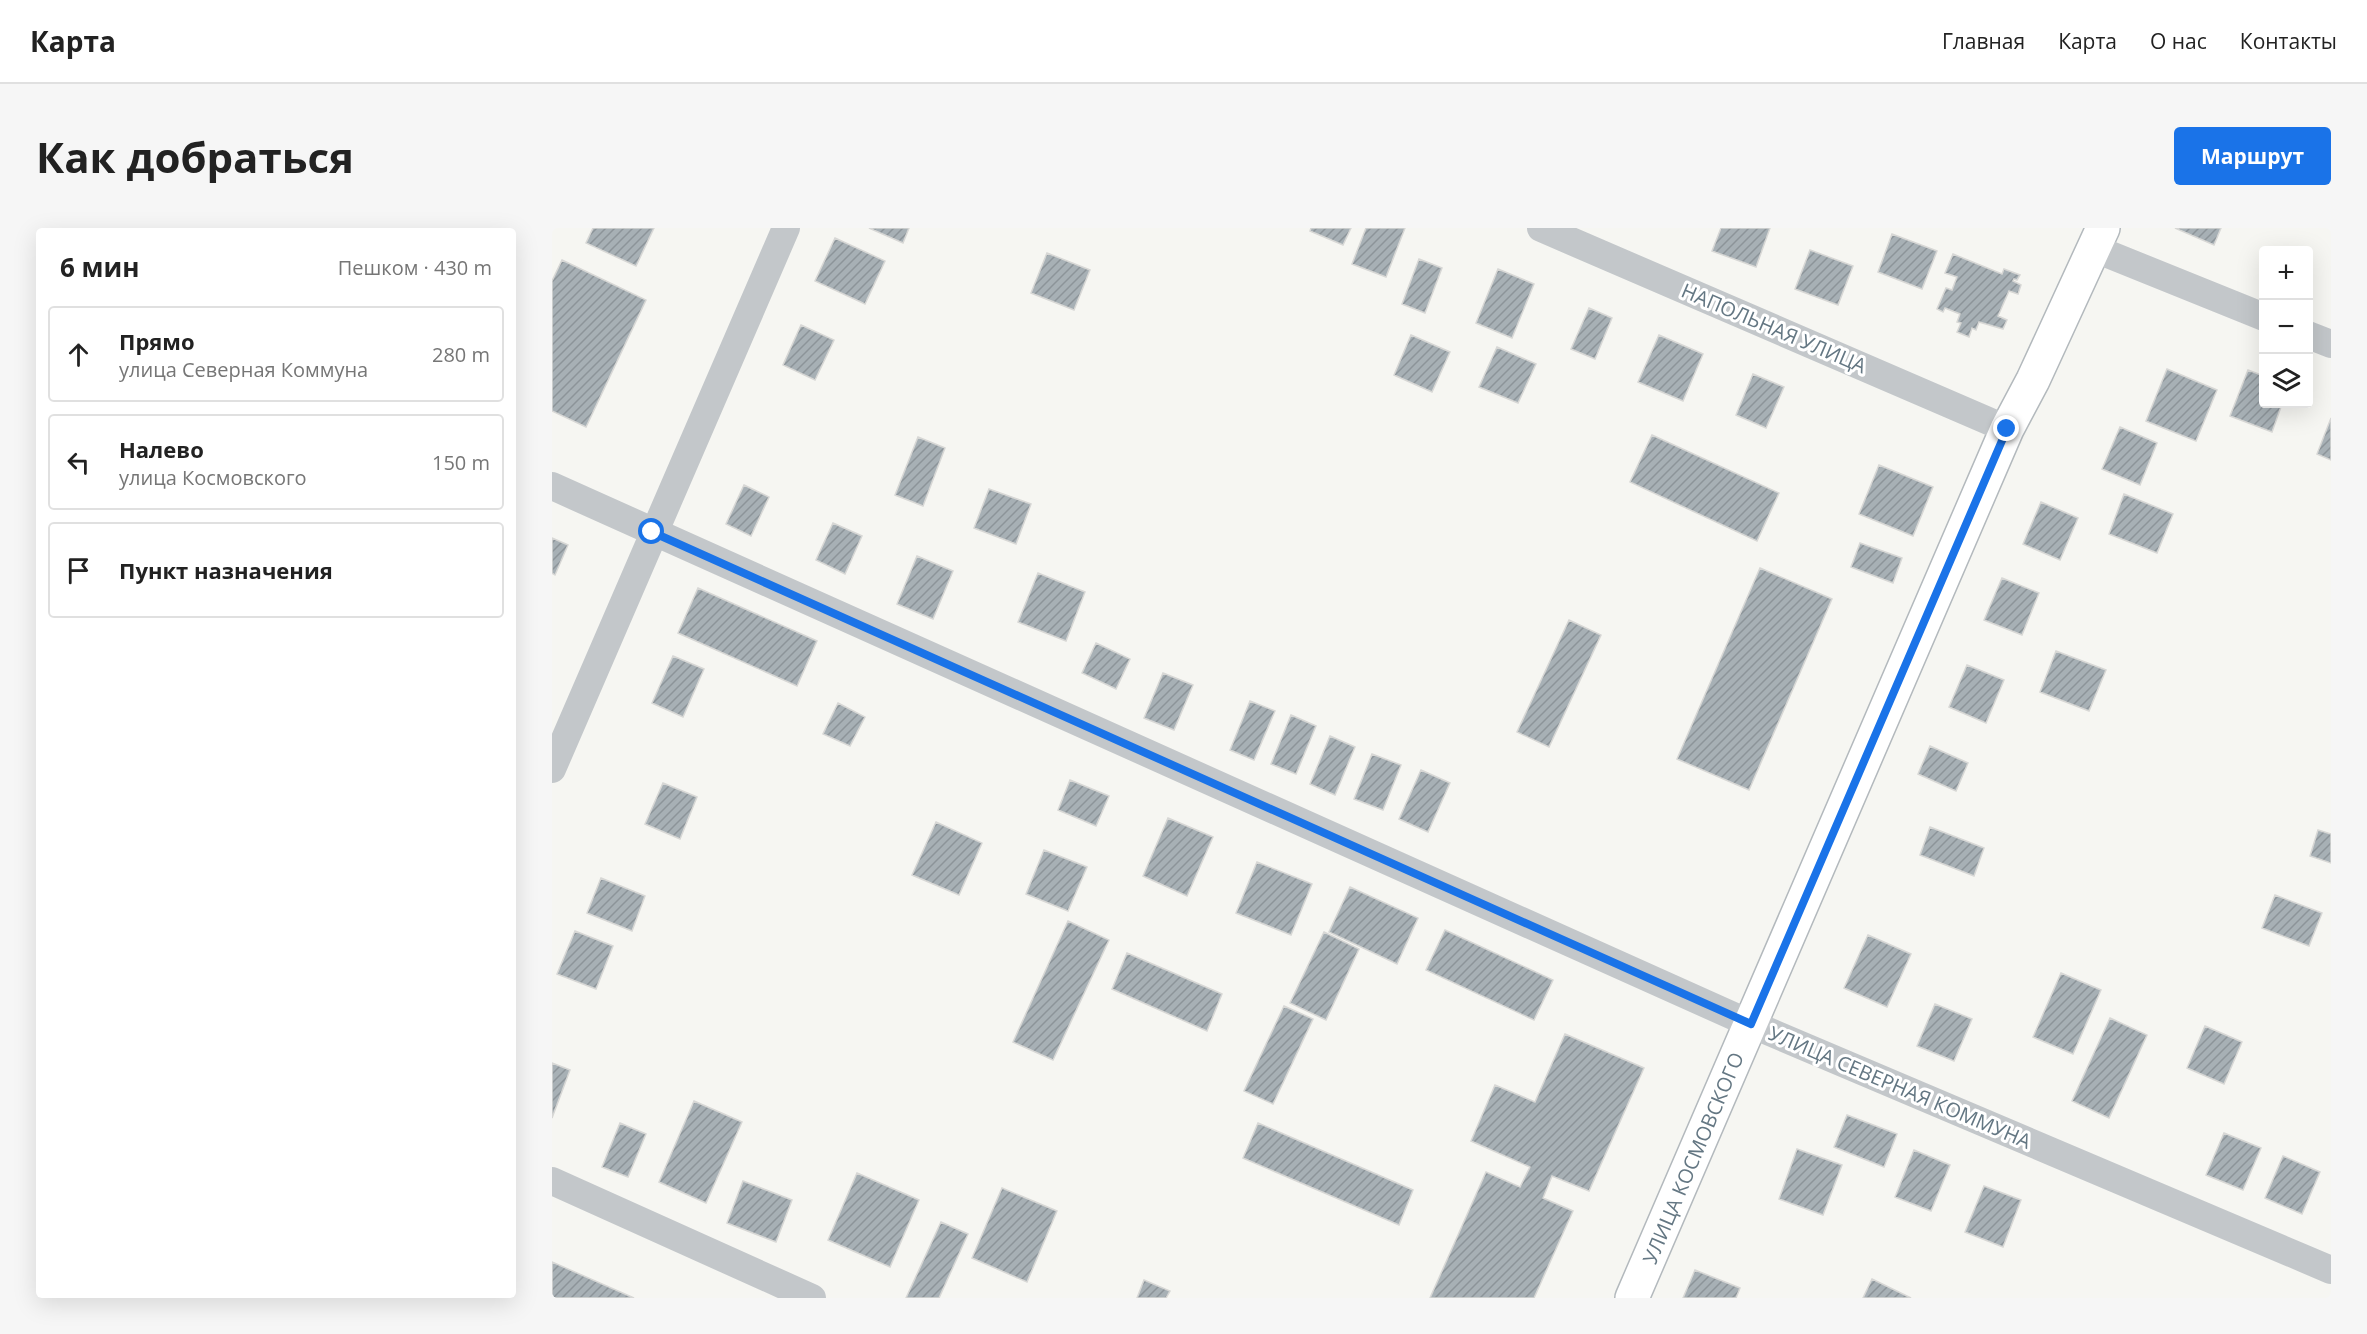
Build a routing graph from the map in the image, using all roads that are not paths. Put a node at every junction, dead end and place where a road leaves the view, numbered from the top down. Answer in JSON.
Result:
{"nodes":[{"id":1,"x":786,"y":228,"type":"edge"},
{"id":2,"x":1541,"y":228,"type":"edge"},
{"id":3,"x":2098,"y":238,"type":"edge"},
{"id":4,"x":2259,"y":315,"type":"edge"},
{"id":5,"x":2313,"y":337,"type":"edge"},
{"id":6,"x":2331,"y":344,"type":"edge"},
{"id":7,"x":2007,"y":429,"type":"junction"},
{"id":8,"x":552,"y":486,"type":"edge"},
{"id":9,"x":652,"y":532,"type":"junction"},
{"id":10,"x":552,"y":769,"type":"edge"},
{"id":11,"x":1751,"y":1024,"type":"junction"},
{"id":12,"x":552,"y":1181,"type":"edge"},
{"id":13,"x":2331,"y":1270,"type":"edge"},
{"id":14,"x":812,"y":1298,"type":"edge"},
{"id":15,"x":1632,"y":1298,"type":"edge"}],
"edges":[{"from":1,"to":9,"type":"street"},
{"from":2,"to":7,"type":"street","name":"НАПОЛЬНАЯ УЛИЦА"},
{"from":3,"to":4,"type":"street"},
{"from":3,"to":7,"type":"main road","name":"УЛИЦА КОСМОВСКОГО"},
{"from":5,"to":6,"type":"street"},
{"from":7,"to":11,"type":"main road","name":"УЛИЦА КОСМОВСКОГО"},
{"from":8,"to":9,"type":"street","name":"УЛИЦА СЕВЕРНАЯ КОММУНА"},
{"from":9,"to":10,"type":"street"},
{"from":9,"to":11,"type":"street","name":"УЛИЦА СЕВЕРНАЯ КОММУНА"},
{"from":11,"to":13,"type":"street","name":"УЛИЦА СЕВЕРНАЯ КОММУНА"},
{"from":11,"to":15,"type":"main road","name":"УЛИЦА КОСМОВСКОГО"},
{"from":12,"to":14,"type":"street"}]}
